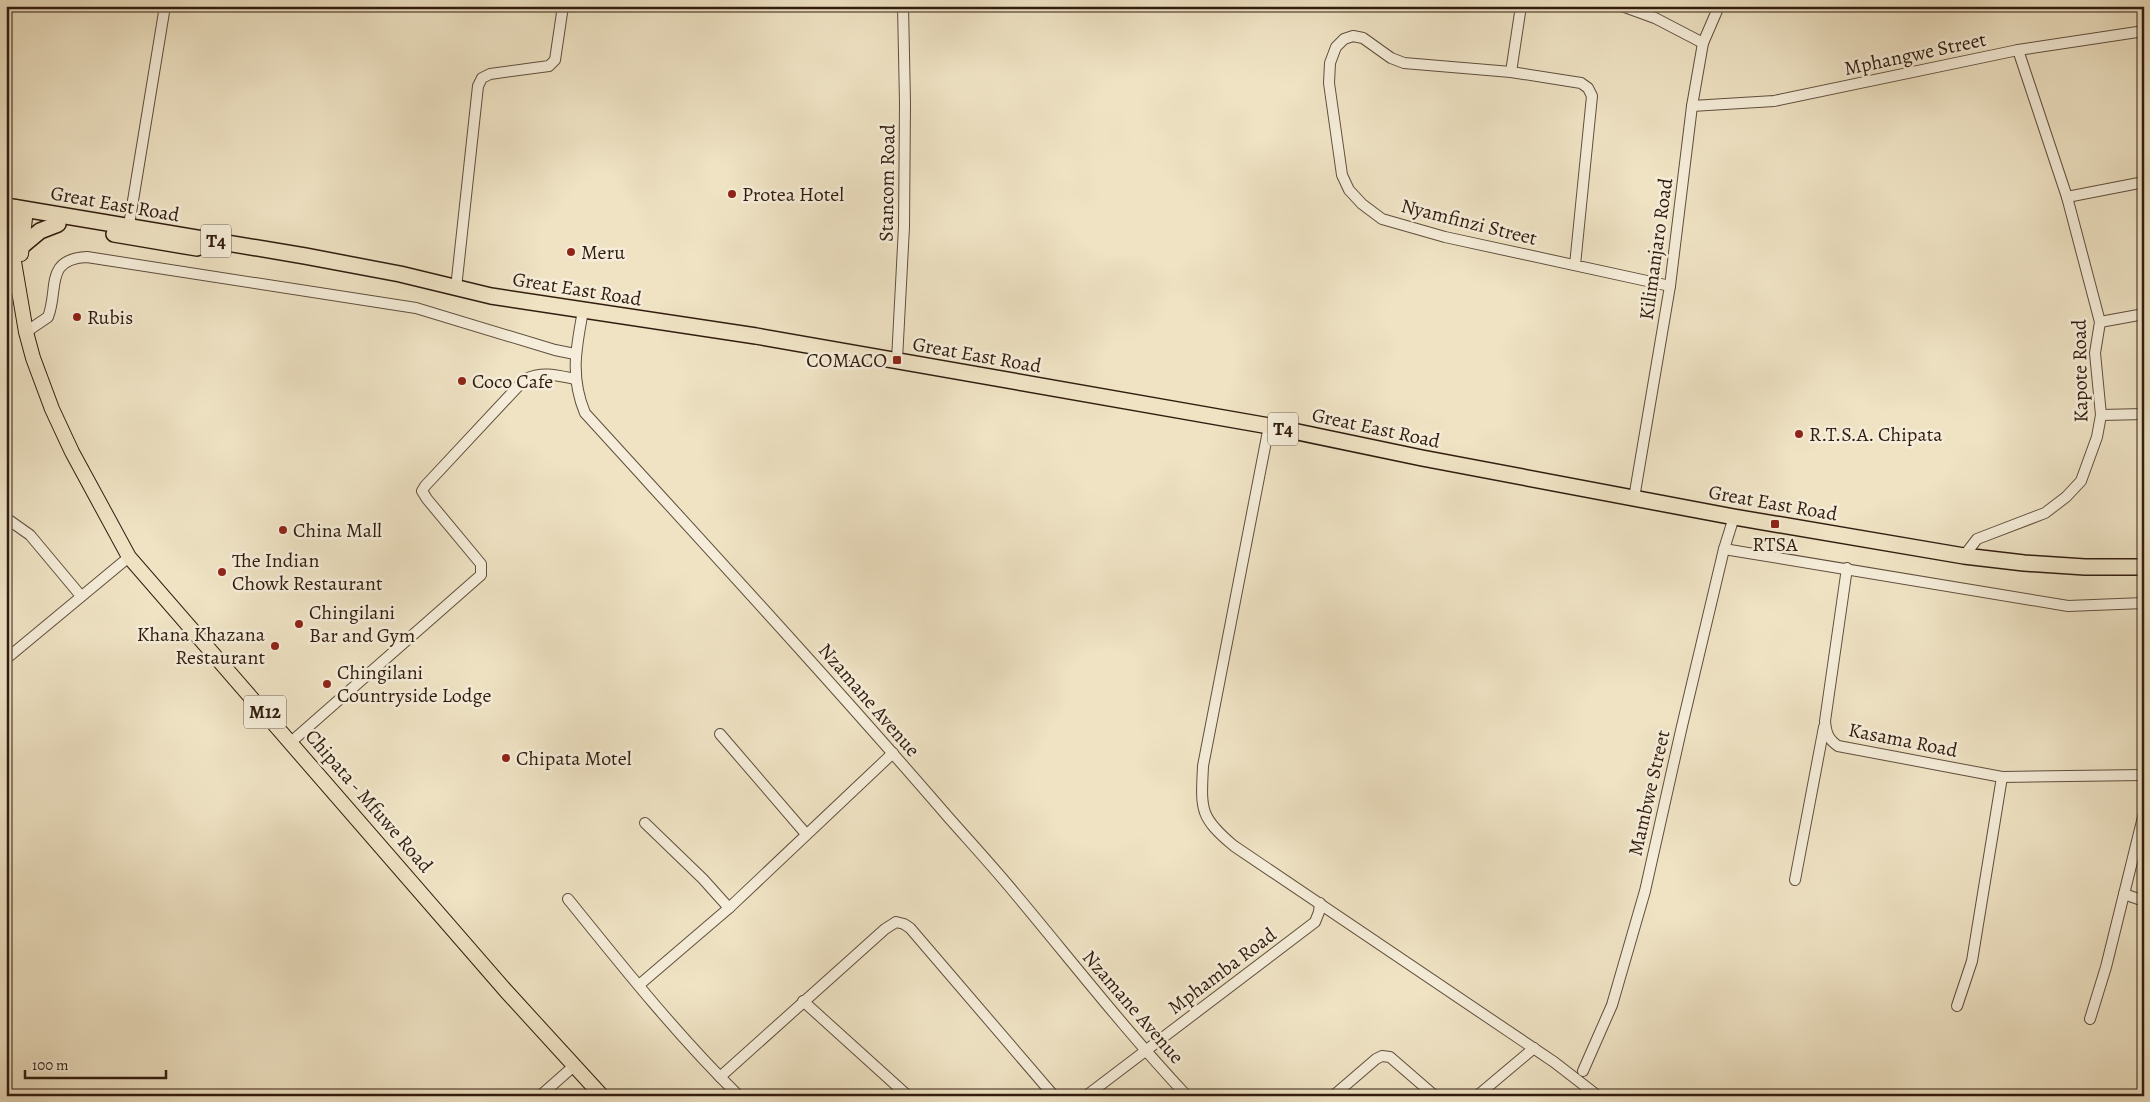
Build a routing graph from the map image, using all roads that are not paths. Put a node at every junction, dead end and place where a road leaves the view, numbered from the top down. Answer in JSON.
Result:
{"nodes":[{"id":1,"x":165,"y":6,"type":"edge"},
{"id":2,"x":563,"y":6,"type":"edge"},
{"id":3,"x":904,"y":6,"type":"edge"},
{"id":4,"x":1521,"y":6,"type":"edge"},
{"id":5,"x":1622,"y":6,"type":"edge"},
{"id":6,"x":1719,"y":6,"type":"edge"},
{"id":7,"x":2144,"y":31,"type":"edge"},
{"id":8,"x":1703,"y":43,"type":"junction"},
{"id":9,"x":2018,"y":50,"type":"junction"},
{"id":10,"x":1511,"y":72,"type":"junction"},
{"id":11,"x":1692,"y":106,"type":"junction"},
{"id":12,"x":2144,"y":182,"type":"edge"},
{"id":13,"x":2067,"y":197,"type":"junction"},
{"id":14,"x":15,"y":212,"type":"edge"},
{"id":15,"x":58,"y":224,"type":"junction"},
{"id":16,"x":128,"y":232,"type":"junction"},
{"id":17,"x":13,"y":242,"type":"edge"},
{"id":18,"x":1575,"y":265,"type":"junction"},
{"id":19,"x":1670,"y":286,"type":"junction"},
{"id":20,"x":456,"y":288,"type":"junction"},
{"id":21,"x":583,"y":311,"type":"junction"},
{"id":22,"x":2144,"y":314,"type":"edge"},
{"id":23,"x":2100,"y":322,"type":"junction"},
{"id":24,"x":26,"y":332,"type":"junction"},
{"id":25,"x":575,"y":354,"type":"junction"},
{"id":26,"x":897,"y":360,"type":"junction"},
{"id":27,"x":575,"y":379,"type":"junction"},
{"id":28,"x":2144,"y":414,"type":"edge"},
{"id":29,"x":2101,"y":416,"type":"junction"},
{"id":30,"x":1269,"y":426,"type":"junction"},
{"id":31,"x":1634,"y":498,"type":"junction"},
{"id":32,"x":1734,"y":517,"type":"junction"},
{"id":33,"x":6,"y":518,"type":"edge"},
{"id":34,"x":1724,"y":548,"type":"junction"},
{"id":35,"x":1964,"y":556,"type":"junction"},
{"id":36,"x":129,"y":557,"type":"junction"},
{"id":37,"x":2144,"y":567,"type":"edge"},
{"id":38,"x":1847,"y":568,"type":"junction"},
{"id":39,"x":81,"y":596,"type":"junction"},
{"id":40,"x":2144,"y":603,"type":"edge"},
{"id":41,"x":6,"y":659,"type":"edge"},
{"id":42,"x":1825,"y":721,"type":"junction"},
{"id":43,"x":720,"y":734,"type":"dead end"},
{"id":44,"x":291,"y":742,"type":"junction"},
{"id":45,"x":893,"y":753,"type":"junction"},
{"id":46,"x":2144,"y":775,"type":"edge"},
{"id":47,"x":2002,"y":777,"type":"junction"},
{"id":48,"x":2144,"y":813,"type":"edge"},
{"id":49,"x":645,"y":824,"type":"dead end"},
{"id":50,"x":806,"y":834,"type":"junction"},
{"id":51,"x":1795,"y":880,"type":"dead end"},
{"id":52,"x":2124,"y":894,"type":"junction"},
{"id":53,"x":568,"y":898,"type":"dead end"},
{"id":54,"x":2144,"y":900,"type":"edge"},
{"id":55,"x":1320,"y":903,"type":"junction"},
{"id":56,"x":729,"y":908,"type":"junction"},
{"id":57,"x":639,"y":985,"type":"junction"},
{"id":58,"x":804,"y":1001,"type":"junction"},
{"id":59,"x":1957,"y":1006,"type":"dead end"},
{"id":60,"x":2090,"y":1019,"type":"dead end"},
{"id":61,"x":1534,"y":1048,"type":"junction"},
{"id":62,"x":1145,"y":1051,"type":"junction"},
{"id":63,"x":575,"y":1065,"type":"junction"},
{"id":64,"x":1582,"y":1071,"type":"dead end"},
{"id":65,"x":720,"y":1077,"type":"junction"},
{"id":66,"x":540,"y":1096,"type":"edge"},
{"id":67,"x":602,"y":1096,"type":"edge"},
{"id":68,"x":739,"y":1096,"type":"edge"},
{"id":69,"x":908,"y":1096,"type":"edge"},
{"id":70,"x":1054,"y":1096,"type":"edge"},
{"id":71,"x":1086,"y":1096,"type":"edge"},
{"id":72,"x":1187,"y":1096,"type":"edge"},
{"id":73,"x":1333,"y":1096,"type":"edge"},
{"id":74,"x":1435,"y":1096,"type":"edge"},
{"id":75,"x":1477,"y":1096,"type":"edge"},
{"id":76,"x":1598,"y":1096,"type":"edge"}],
"edges":[{"from":1,"to":16,"type":"street"},
{"from":2,"to":20,"type":"street"},
{"from":3,"to":26,"type":"street","name":"Stancom Road"},
{"from":4,"to":10,"type":"street"},
{"from":5,"to":8,"type":"street"},
{"from":6,"to":8,"type":"street","name":"Kilimanjaro Road"},
{"from":7,"to":9,"type":"street","name":"Mphangwe Street"},
{"from":8,"to":11,"type":"street","name":"Kilimanjaro Road"},
{"from":9,"to":11,"type":"street","name":"Mphangwe Street"},
{"from":9,"to":13,"type":"street","name":"Kapote Road"},
{"from":10,"to":18,"type":"street"},
{"from":10,"to":18,"type":"street","name":"Nyamfinzi Street"},
{"from":11,"to":19,"type":"street","name":"Kilimanjaro Road"},
{"from":12,"to":13,"type":"street"},
{"from":13,"to":23,"type":"street","name":"Kapote Road"},
{"from":14,"to":15,"type":"highway","name":"Great East Road","number":"T4"},
{"from":14,"to":16,"type":"highway","name":"Great East Road","number":"T4"},
{"from":14,"to":17,"type":"main road","number":"M12"},
{"from":15,"to":16,"type":"highway","name":"Great East Road","number":"T4"},
{"from":15,"to":17,"type":"highway"},
{"from":16,"to":20,"type":"highway","name":"Great East Road","number":"T4"},
{"from":17,"to":24,"type":"main road","name":"Chipata - Mfuwe Road","number":"M12"},
{"from":18,"to":19,"type":"street","name":"Nyamfinzi Street"},
{"from":19,"to":31,"type":"street","name":"Kilimanjaro Road"},
{"from":20,"to":21,"type":"highway","name":"Great East Road","number":"T4"},
{"from":21,"to":25,"type":"street","name":"Nzamane Avenue"},
{"from":21,"to":26,"type":"highway","name":"Great East Road","number":"T4"},
{"from":22,"to":23,"type":"street"},
{"from":23,"to":29,"type":"street","name":"Kapote Road"},
{"from":24,"to":25,"type":"street"},
{"from":24,"to":36,"type":"main road","name":"Chipata - Mfuwe Road","number":"M12"},
{"from":25,"to":27,"type":"street","name":"Nzamane Avenue"},
{"from":26,"to":30,"type":"highway","name":"Great East Road","number":"T4"},
{"from":27,"to":44,"type":"street"},
{"from":27,"to":45,"type":"street","name":"Nzamane Avenue"},
{"from":28,"to":29,"type":"street"},
{"from":29,"to":35,"type":"street","name":"Kapote Road"},
{"from":30,"to":31,"type":"highway","name":"Great East Road","number":"T4"},
{"from":30,"to":55,"type":"street"},
{"from":31,"to":32,"type":"highway","name":"Great East Road","number":"T4"},
{"from":32,"to":34,"type":"street","name":"Mambwe Street"},
{"from":32,"to":35,"type":"highway","name":"Great East Road","number":"T4"},
{"from":33,"to":39,"type":"street"},
{"from":34,"to":38,"type":"street"},
{"from":34,"to":64,"type":"street","name":"Mambwe Street"},
{"from":35,"to":37,"type":"highway","name":"Great East Road","number":"T4"},
{"from":36,"to":39,"type":"street"},
{"from":36,"to":44,"type":"main road","name":"Chipata - Mfuwe Road","number":"M12"},
{"from":38,"to":40,"type":"street"},
{"from":38,"to":42,"type":"street","name":"Kasama Road"},
{"from":39,"to":41,"type":"street"},
{"from":42,"to":47,"type":"street","name":"Kasama Road"},
{"from":42,"to":51,"type":"street"},
{"from":43,"to":50,"type":"street"},
{"from":44,"to":63,"type":"main road","name":"Chipata - Mfuwe Road","number":"M12"},
{"from":45,"to":50,"type":"street"},
{"from":45,"to":62,"type":"street","name":"Nzamane Avenue"},
{"from":46,"to":47,"type":"street","name":"Kasama Road"},
{"from":47,"to":59,"type":"street"},
{"from":48,"to":52,"type":"street"},
{"from":49,"to":56,"type":"street"},
{"from":50,"to":56,"type":"street"},
{"from":52,"to":54,"type":"street"},
{"from":52,"to":60,"type":"street"},
{"from":53,"to":57,"type":"street"},
{"from":55,"to":61,"type":"street"},
{"from":55,"to":62,"type":"street","name":"Mphamba Road"},
{"from":56,"to":57,"type":"street"},
{"from":57,"to":65,"type":"street"},
{"from":58,"to":65,"type":"street"},
{"from":58,"to":69,"type":"street"},
{"from":58,"to":70,"type":"street"},
{"from":61,"to":75,"type":"street"},
{"from":61,"to":76,"type":"street"},
{"from":62,"to":71,"type":"street","name":"Mphamba Road"},
{"from":62,"to":72,"type":"street","name":"Nzamane Avenue"},
{"from":63,"to":66,"type":"street"},
{"from":63,"to":67,"type":"main road","name":"Chipata - Mfuwe Road","number":"M12"},
{"from":65,"to":68,"type":"street"},
{"from":73,"to":74,"type":"street"}]}
